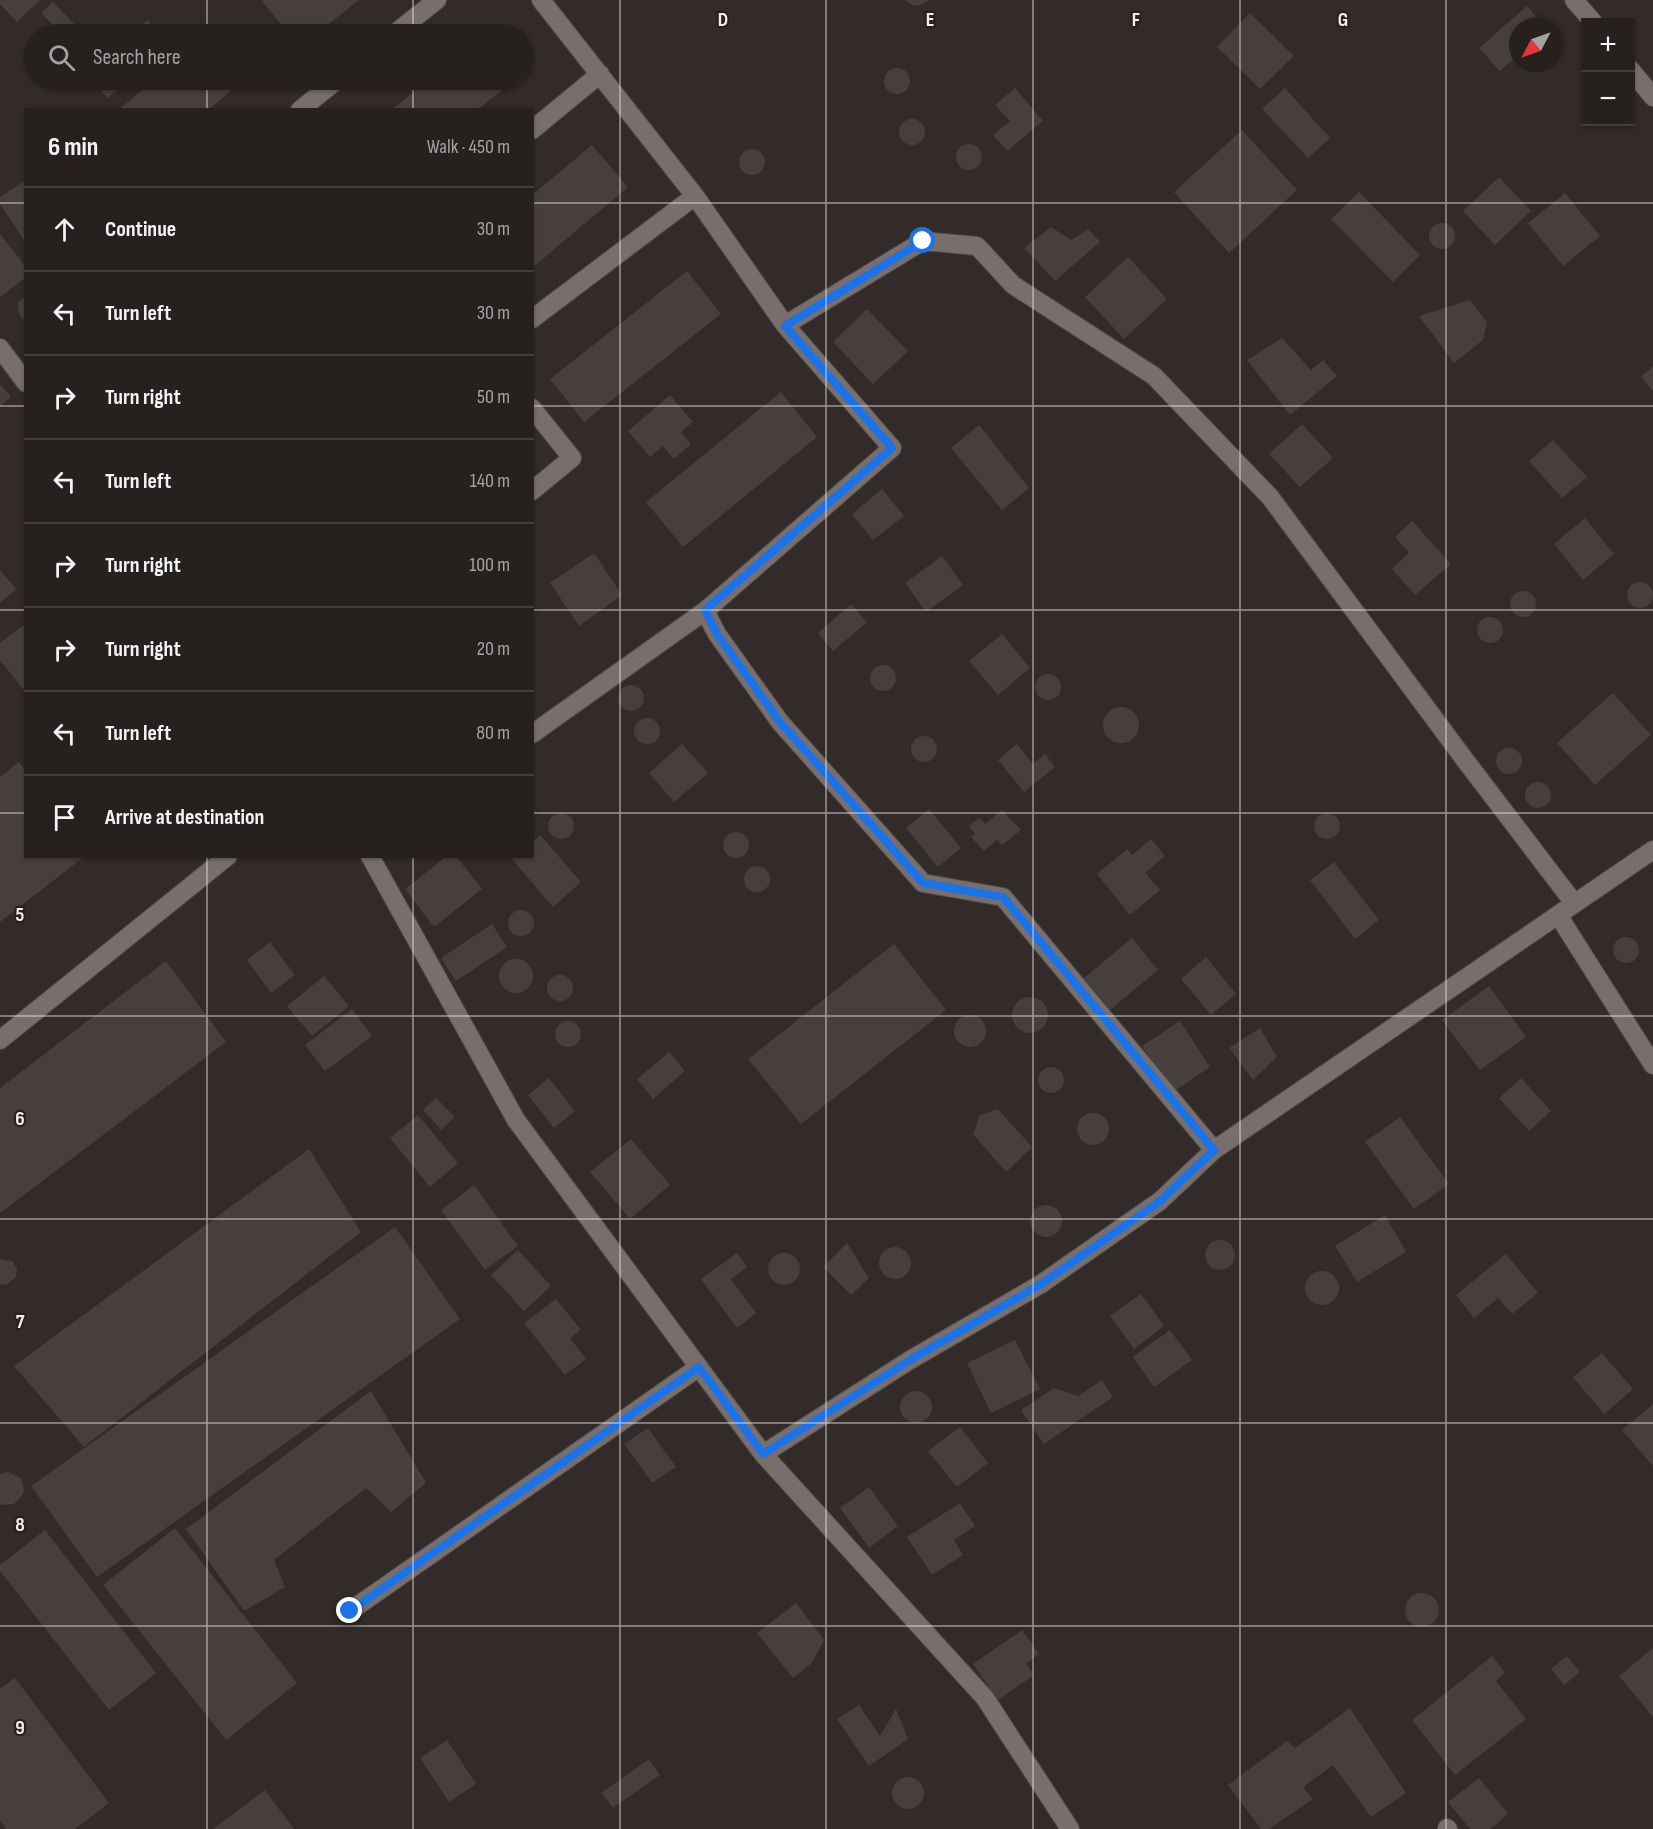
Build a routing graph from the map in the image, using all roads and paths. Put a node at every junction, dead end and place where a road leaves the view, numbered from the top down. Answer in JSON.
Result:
{"nodes":[{"id":1,"x":437,"y":0,"type":"edge"},
{"id":2,"x":541,"y":0,"type":"edge"},
{"id":3,"x":1574,"y":0,"type":"edge"},
{"id":4,"x":1590,"y":18,"type":"edge"},
{"id":5,"x":407,"y":24,"type":"edge"},
{"id":6,"x":1632,"y":72,"type":"edge"},
{"id":7,"x":600,"y":74,"type":"junction"},
{"id":8,"x":325,"y":90,"type":"edge"},
{"id":9,"x":1653,"y":97,"type":"edge"},
{"id":10,"x":302,"y":108,"type":"edge"},
{"id":11,"x":534,"y":128,"type":"edge"},
{"id":12,"x":695,"y":196,"type":"junction"},
{"id":13,"x":534,"y":317,"type":"edge"},
{"id":14,"x":785,"y":326,"type":"junction"},
{"id":15,"x":0,"y":348,"type":"edge"},
{"id":16,"x":24,"y":380,"type":"edge"},
{"id":17,"x":534,"y":410,"type":"edge"},
{"id":18,"x":534,"y":489,"type":"edge"},
{"id":19,"x":705,"y":610,"type":"junction"},
{"id":20,"x":534,"y":733,"type":"edge"},
{"id":21,"x":1653,"y":850,"type":"edge"},
{"id":22,"x":226,"y":858,"type":"edge"},
{"id":23,"x":371,"y":858,"type":"edge"},
{"id":24,"x":1574,"y":903,"type":"junction"},
{"id":25,"x":1557,"y":915,"type":"junction"},
{"id":26,"x":0,"y":1040,"type":"edge"},
{"id":27,"x":1653,"y":1065,"type":"edge"},
{"id":28,"x":1214,"y":1150,"type":"junction"},
{"id":29,"x":699,"y":1367,"type":"junction"},
{"id":30,"x":763,"y":1454,"type":"junction"},
{"id":31,"x":350,"y":1611,"type":"dead end"},
{"id":32,"x":1070,"y":1829,"type":"edge"}],
"edges":[{"from":1,"to":5,"type":"street"},
{"from":2,"to":7,"type":"street"},
{"from":3,"to":4,"type":"street"},
{"from":6,"to":9,"type":"street"},
{"from":7,"to":11,"type":"street"},
{"from":7,"to":12,"type":"street"},
{"from":8,"to":10,"type":"street"},
{"from":12,"to":13,"type":"street"},
{"from":12,"to":14,"type":"street"},
{"from":14,"to":19,"type":"street"},
{"from":14,"to":24,"type":"street"},
{"from":15,"to":16,"type":"street"},
{"from":17,"to":18,"type":"street"},
{"from":19,"to":20,"type":"street"},
{"from":19,"to":28,"type":"street"},
{"from":21,"to":24,"type":"street"},
{"from":22,"to":26,"type":"street"},
{"from":23,"to":29,"type":"street"},
{"from":24,"to":25,"type":"street"},
{"from":25,"to":27,"type":"street"},
{"from":25,"to":28,"type":"street"},
{"from":28,"to":30,"type":"street"},
{"from":29,"to":30,"type":"street"},
{"from":29,"to":31,"type":"street"},
{"from":30,"to":32,"type":"street"}]}
